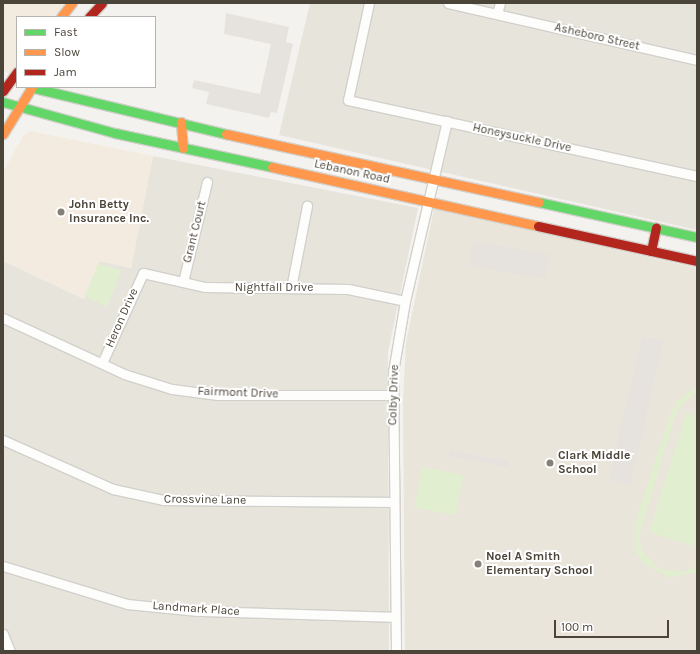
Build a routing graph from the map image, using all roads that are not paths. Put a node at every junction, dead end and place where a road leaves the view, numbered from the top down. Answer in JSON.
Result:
{"nodes":[{"id":1,"x":72,"y":3,"type":"edge"},
{"id":2,"x":102,"y":3,"type":"edge"},
{"id":3,"x":369,"y":3,"type":"edge"},
{"id":4,"x":448,"y":3,"type":"edge"},
{"id":5,"x":500,"y":3,"type":"edge"},
{"id":6,"x":497,"y":14,"type":"junction"},
{"id":7,"x":62,"y":16,"type":"edge"},
{"id":8,"x":90,"y":16,"type":"edge"},
{"id":9,"x":697,"y":60,"type":"edge"},
{"id":10,"x":10,"y":80,"type":"edge"},
{"id":11,"x":30,"y":88,"type":"edge"},
{"id":12,"x":34,"y":88,"type":"edge"},
{"id":13,"x":3,"y":91,"type":"edge"},
{"id":14,"x":3,"y":102,"type":"edge"},
{"id":15,"x":18,"y":107,"type":"junction"},
{"id":16,"x":447,"y":121,"type":"junction"},
{"id":17,"x":184,"y":123,"type":"junction"},
{"id":18,"x":3,"y":134,"type":"edge"},
{"id":19,"x":183,"y":148,"type":"junction"},
{"id":20,"x":697,"y":176,"type":"edge"},
{"id":21,"x":433,"y":178,"type":"junction"},
{"id":22,"x":207,"y":182,"type":"dead end"},
{"id":23,"x":427,"y":201,"type":"junction"},
{"id":24,"x":308,"y":206,"type":"dead end"},
{"id":25,"x":656,"y":228,"type":"junction"},
{"id":26,"x":697,"y":237,"type":"edge"},
{"id":27,"x":652,"y":251,"type":"junction"},
{"id":28,"x":697,"y":261,"type":"edge"},
{"id":29,"x":143,"y":273,"type":"joint"},
{"id":30,"x":183,"y":282,"type":"junction"},
{"id":31,"x":291,"y":288,"type":"junction"},
{"id":32,"x":406,"y":301,"type":"junction"},
{"id":33,"x":3,"y":318,"type":"edge"},
{"id":34,"x":102,"y":363,"type":"junction"},
{"id":35,"x":393,"y":395,"type":"junction"},
{"id":36,"x":3,"y":440,"type":"edge"},
{"id":37,"x":394,"y":502,"type":"junction"},
{"id":38,"x":3,"y":566,"type":"edge"},
{"id":39,"x":395,"y":617,"type":"junction"},
{"id":40,"x":3,"y":634,"type":"edge"},
{"id":41,"x":10,"y":651,"type":"edge"},
{"id":42,"x":396,"y":651,"type":"edge"}],
"edges":[{"from":1,"to":7,"type":"main road"},
{"from":2,"to":8,"type":"main road"},
{"from":3,"to":16,"type":"street","name":"Honeysuckle Drive"},
{"from":4,"to":6,"type":"street","name":"Asheboro Street"},
{"from":5,"to":6,"type":"street"},
{"from":6,"to":9,"type":"street","name":"Asheboro Street"},
{"from":10,"to":13,"type":"main road"},
{"from":11,"to":15,"type":"main road"},
{"from":12,"to":17,"type":"main road","name":"Lebanon Road"},
{"from":14,"to":15,"type":"main road","name":"Lebanon Road"},
{"from":15,"to":18,"type":"main road"},
{"from":15,"to":19,"type":"main road","name":"Lebanon Road"},
{"from":16,"to":20,"type":"street","name":"Honeysuckle Drive"},
{"from":16,"to":21,"type":"street","name":"Colby Drive"},
{"from":17,"to":19,"type":"main road"},
{"from":17,"to":21,"type":"main road","name":"Lebanon Road"},
{"from":19,"to":23,"type":"main road","name":"Lebanon Road"},
{"from":21,"to":23,"type":"street","name":"Colby Drive"},
{"from":21,"to":25,"type":"main road","name":"Lebanon Road"},
{"from":22,"to":30,"type":"street","name":"Grant Court"},
{"from":23,"to":27,"type":"main road","name":"Lebanon Road"},
{"from":23,"to":32,"type":"street","name":"Colby Drive"},
{"from":24,"to":31,"type":"street"},
{"from":25,"to":26,"type":"main road","name":"Lebanon Road"},
{"from":25,"to":27,"type":"main road"},
{"from":27,"to":28,"type":"main road","name":"Lebanon Road"},
{"from":29,"to":30,"type":"street","name":"Nightfall Drive"},
{"from":29,"to":34,"type":"street","name":"Heron Drive"},
{"from":30,"to":31,"type":"street","name":"Nightfall Drive"},
{"from":31,"to":32,"type":"street","name":"Nightfall Drive"},
{"from":32,"to":35,"type":"street","name":"Colby Drive"},
{"from":33,"to":34,"type":"street","name":"Fairmont Drive"},
{"from":34,"to":35,"type":"street","name":"Fairmont Drive"},
{"from":35,"to":37,"type":"street","name":"Colby Drive"},
{"from":36,"to":37,"type":"street","name":"Crossvine Lane"},
{"from":37,"to":39,"type":"street","name":"Colby Drive"},
{"from":38,"to":39,"type":"street","name":"Landmark Place"},
{"from":39,"to":42,"type":"street","name":"Colby Drive"},
{"from":40,"to":41,"type":"street"}]}
